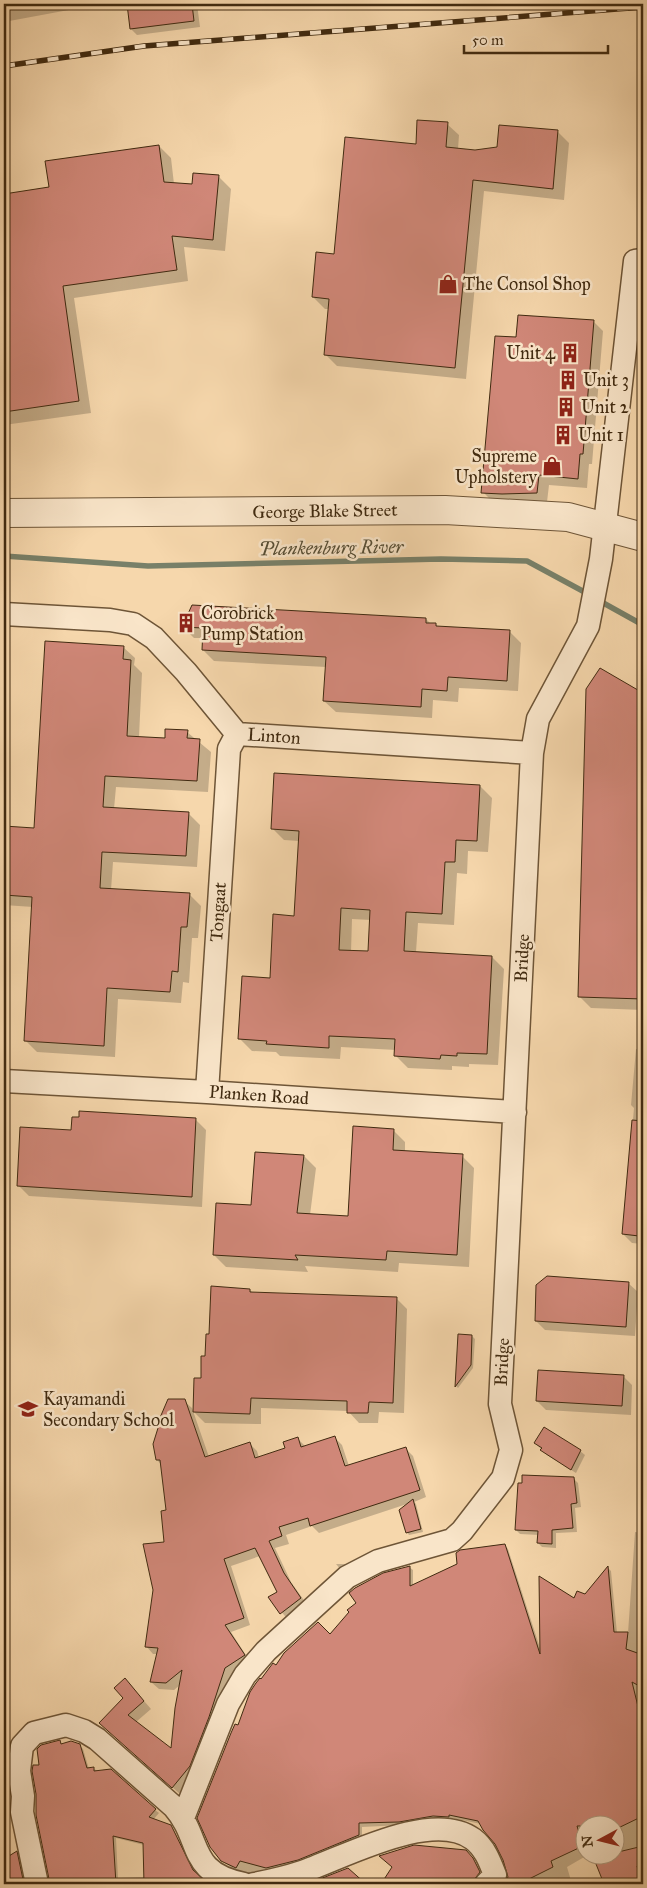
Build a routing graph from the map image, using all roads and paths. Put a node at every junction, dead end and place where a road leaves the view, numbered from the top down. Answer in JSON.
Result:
{"nodes":[{"id":1,"x":639,"y":260,"type":"edge"},
{"id":2,"x":4,"y":513,"type":"edge"},
{"id":3,"x":605,"y":526,"type":"junction"},
{"id":4,"x":643,"y":537,"type":"edge"},
{"id":5,"x":4,"y":614,"type":"edge"},
{"id":6,"x":237,"y":734,"type":"junction"},
{"id":7,"x":532,"y":753,"type":"junction"},
{"id":8,"x":4,"y":1081,"type":"edge"},
{"id":9,"x":207,"y":1092,"type":"junction"},
{"id":10,"x":514,"y":1112,"type":"junction"},
{"id":11,"x":183,"y":1818,"type":"junction"},
{"id":12,"x":37,"y":1884,"type":"edge"},
{"id":13,"x":244,"y":1884,"type":"edge"},
{"id":14,"x":254,"y":1884,"type":"edge"},
{"id":15,"x":486,"y":1884,"type":"edge"}],
"edges":[{"from":1,"to":3,"type":"street","name":"Bridge"},
{"from":2,"to":3,"type":"street","name":"George Blake Street"},
{"from":3,"to":4,"type":"street","name":"George Blake Street"},
{"from":3,"to":7,"type":"street","name":"Bridge"},
{"from":5,"to":6,"type":"street","name":"Linton"},
{"from":6,"to":7,"type":"street","name":"Linton"},
{"from":6,"to":9,"type":"street","name":"Tongaat"},
{"from":7,"to":10,"type":"street","name":"Bridge"},
{"from":8,"to":9,"type":"street","name":"Planken Road"},
{"from":9,"to":10,"type":"street","name":"Planken Road"},
{"from":10,"to":11,"type":"street","name":"Bridge"},
{"from":11,"to":12,"type":"street"},
{"from":11,"to":13,"type":"street"},
{"from":14,"to":15,"type":"street"}]}
